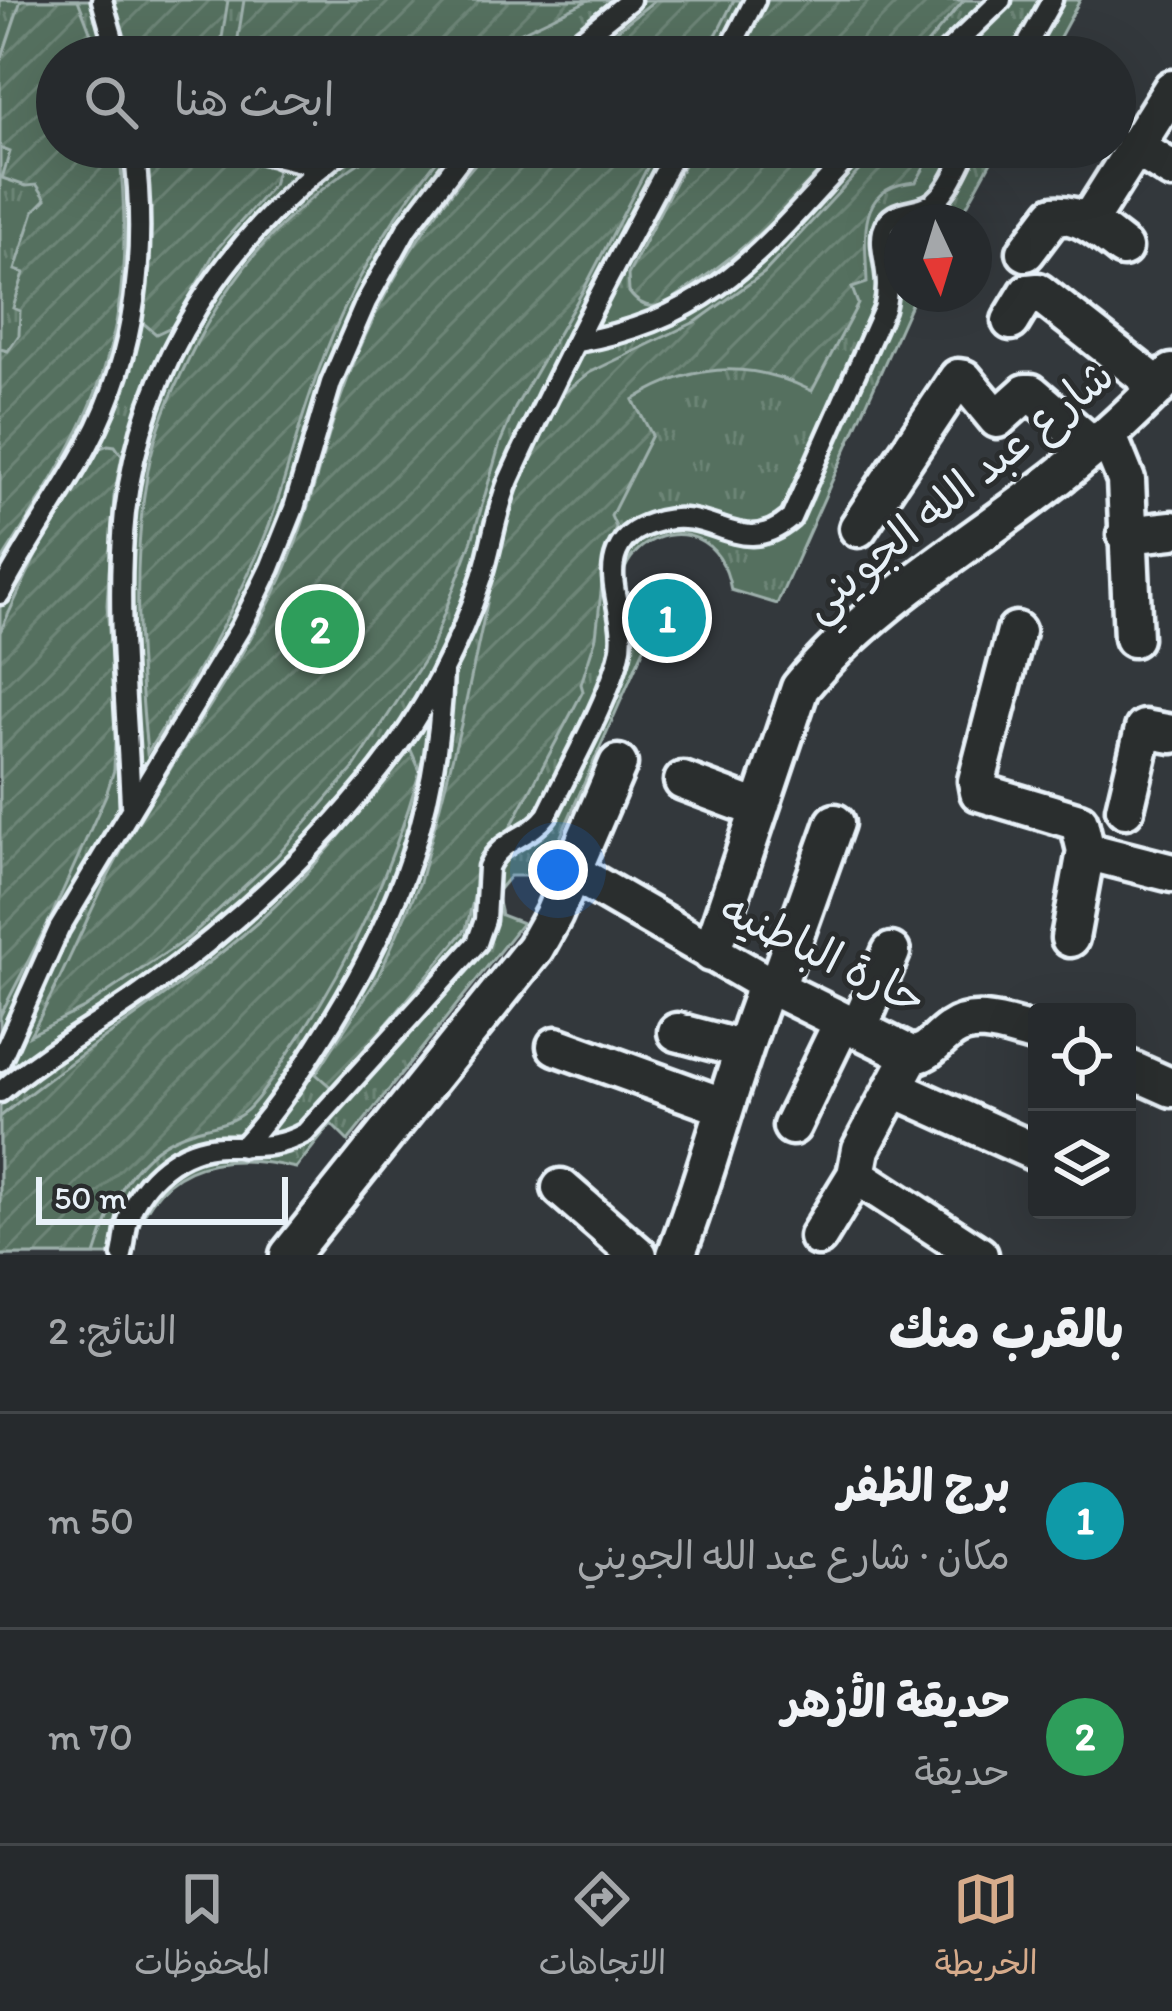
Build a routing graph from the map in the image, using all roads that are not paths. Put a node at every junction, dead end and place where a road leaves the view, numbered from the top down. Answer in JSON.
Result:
{"nodes":[{"id":1,"x":102,"y":0,"type":"edge"},
{"id":2,"x":630,"y":0,"type":"edge"},
{"id":3,"x":755,"y":0,"type":"edge"},
{"id":4,"x":1001,"y":0,"type":"edge"},
{"id":5,"x":1052,"y":0,"type":"edge"},
{"id":6,"x":112,"y":36,"type":"edge"},
{"id":7,"x":585,"y":36,"type":"edge"},
{"id":8,"x":737,"y":36,"type":"edge"},
{"id":9,"x":964,"y":36,"type":"edge"},
{"id":10,"x":1032,"y":36,"type":"edge"},
{"id":11,"x":1172,"y":88,"type":"edge"},
{"id":12,"x":1136,"y":143,"type":"edge"},
{"id":13,"x":1136,"y":147,"type":"edge"},
{"id":14,"x":136,"y":168,"type":"edge"},
{"id":15,"x":320,"y":168,"type":"edge"},
{"id":16,"x":453,"y":168,"type":"edge"},
{"id":17,"x":667,"y":168,"type":"edge"},
{"id":18,"x":838,"y":168,"type":"edge"},
{"id":19,"x":956,"y":168,"type":"edge"},
{"id":20,"x":1121,"y":168,"type":"edge"},
{"id":21,"x":1172,"y":170,"type":"edge"},
{"id":22,"x":1088,"y":223,"type":"junction"},
{"id":23,"x":1123,"y":248,"type":"dead end"},
{"id":24,"x":1026,"y":252,"type":"dead end"},
{"id":25,"x":1011,"y":321,"type":"dead end"},
{"id":26,"x":577,"y":342,"type":"junction"},
{"id":27,"x":1165,"y":380,"type":"edge"},
{"id":28,"x":116,"y":385,"type":"junction"},
{"id":29,"x":151,"y":399,"type":"junction"},
{"id":30,"x":1101,"y":442,"type":"junction"},
{"id":31,"x":858,"y":528,"type":"dead end"},
{"id":32,"x":1172,"y":530,"type":"edge"},
{"id":33,"x":1126,"y":535,"type":"junction"},
{"id":34,"x":0,"y":594,"type":"edge"},
{"id":35,"x":1016,"y":631,"type":"dead end"},
{"id":36,"x":1133,"y":638,"type":"dead end"},
{"id":37,"x":443,"y":668,"type":"junction"},
{"id":38,"x":1172,"y":734,"type":"edge"},
{"id":39,"x":618,"y":764,"type":"dead end"},
{"id":40,"x":683,"y":782,"type":"dead end"},
{"id":41,"x":131,"y":806,"type":"junction"},
{"id":42,"x":758,"y":809,"type":"junction"},
{"id":43,"x":1125,"y":809,"type":"dead end"},
{"id":44,"x":836,"y":824,"type":"dead end"},
{"id":45,"x":1086,"y":851,"type":"junction"},
{"id":46,"x":573,"y":872,"type":"junction"},
{"id":47,"x":1172,"y":873,"type":"edge"},
{"id":48,"x":1070,"y":938,"type":"dead end"},
{"id":49,"x":891,"y":952,"type":"dead end"},
{"id":50,"x":711,"y":953,"type":"junction"},
{"id":51,"x":771,"y":986,"type":"junction"},
{"id":52,"x":850,"y":1027,"type":"junction"},
{"id":53,"x":677,"y":1032,"type":"dead end"},
{"id":54,"x":1028,"y":1032,"type":"edge"},
{"id":55,"x":556,"y":1046,"type":"dead end"},
{"id":56,"x":741,"y":1049,"type":"junction"},
{"id":57,"x":911,"y":1055,"type":"junction"},
{"id":58,"x":0,"y":1060,"type":"edge"},
{"id":59,"x":1136,"y":1072,"type":"edge"},
{"id":60,"x":893,"y":1088,"type":"junction"},
{"id":61,"x":1172,"y":1088,"type":"edge"},
{"id":62,"x":0,"y":1092,"type":"edge"},
{"id":63,"x":722,"y":1106,"type":"junction"},
{"id":64,"x":792,"y":1126,"type":"dead end"},
{"id":65,"x":242,"y":1147,"type":"junction"},
{"id":66,"x":1028,"y":1149,"type":"edge"},
{"id":67,"x":856,"y":1175,"type":"junction"},
{"id":68,"x":560,"y":1188,"type":"dead end"},
{"id":69,"x":818,"y":1237,"type":"dead end"},
{"id":70,"x":122,"y":1255,"type":"edge"},
{"id":71,"x":289,"y":1255,"type":"edge"},
{"id":72,"x":638,"y":1255,"type":"edge"},
{"id":73,"x":676,"y":1255,"type":"edge"},
{"id":74,"x":979,"y":1255,"type":"edge"}],
"edges":[{"from":1,"to":6,"type":"lane"},
{"from":2,"to":7,"type":"lane"},
{"from":3,"to":8,"type":"lane"},
{"from":4,"to":9,"type":"lane"},
{"from":5,"to":10,"type":"lane"},
{"from":11,"to":12,"type":"street"},
{"from":13,"to":21,"type":"street"},
{"from":14,"to":28,"type":"lane"},
{"from":15,"to":29,"type":"lane"},
{"from":16,"to":41,"type":"lane"},
{"from":17,"to":26,"type":"lane"},
{"from":18,"to":26,"type":"lane"},
{"from":19,"to":65,"type":"lane"},
{"from":20,"to":22,"type":"street"},
{"from":22,"to":23,"type":"street"},
{"from":22,"to":24,"type":"street"},
{"from":25,"to":27,"type":"street"},
{"from":26,"to":37,"type":"lane"},
{"from":27,"to":30,"type":"street","name":"شارع عبد الله الجويني"},
{"from":28,"to":29,"type":"lane"},
{"from":28,"to":34,"type":"lane"},
{"from":29,"to":41,"type":"lane"},
{"from":30,"to":31,"type":"street"},
{"from":30,"to":33,"type":"street"},
{"from":30,"to":42,"type":"street","name":"شارع عبد الله الجويني"},
{"from":32,"to":33,"type":"street"},
{"from":33,"to":36,"type":"street"},
{"from":35,"to":45,"type":"street"},
{"from":37,"to":62,"type":"lane"},
{"from":37,"to":65,"type":"lane"},
{"from":38,"to":43,"type":"street"},
{"from":39,"to":46,"type":"street"},
{"from":40,"to":42,"type":"street"},
{"from":41,"to":58,"type":"lane"},
{"from":42,"to":50,"type":"street","name":"شارع عبد الله الجويني"},
{"from":44,"to":51,"type":"street"},
{"from":45,"to":47,"type":"street"},
{"from":45,"to":48,"type":"street"},
{"from":46,"to":50,"type":"street","name":"حارة الباطنيه"},
{"from":46,"to":71,"type":"street"},
{"from":49,"to":52,"type":"street"},
{"from":50,"to":51,"type":"street","name":"حارة الباطنيه"},
{"from":51,"to":52,"type":"street","name":"حارة الباطنيه"},
{"from":51,"to":56,"type":"street"},
{"from":52,"to":57,"type":"street","name":"حارة الباطنيه"},
{"from":52,"to":64,"type":"street"},
{"from":53,"to":56,"type":"street"},
{"from":54,"to":57,"type":"street","name":"حارة الباطنيه"},
{"from":55,"to":63,"type":"street"},
{"from":56,"to":63,"type":"street"},
{"from":57,"to":60,"type":"street"},
{"from":59,"to":61,"type":"street"},
{"from":60,"to":66,"type":"street"},
{"from":60,"to":67,"type":"street"},
{"from":63,"to":73,"type":"street"},
{"from":65,"to":70,"type":"lane"},
{"from":67,"to":69,"type":"street"},
{"from":67,"to":74,"type":"street"},
{"from":68,"to":72,"type":"street"}]}
